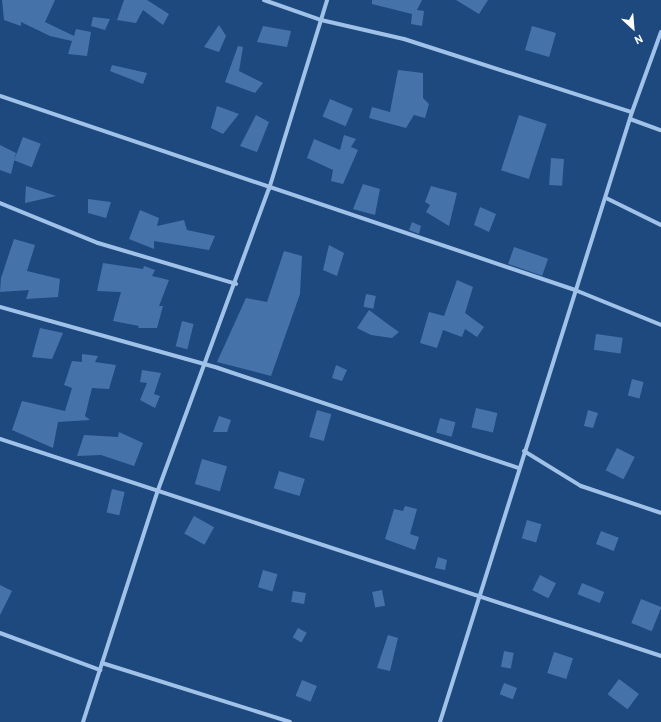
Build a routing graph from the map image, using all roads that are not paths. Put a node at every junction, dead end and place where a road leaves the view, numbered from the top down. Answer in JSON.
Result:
{"nodes":[{"id":1,"x":264,"y":0,"type":"edge"},
{"id":2,"x":327,"y":0,"type":"edge"},
{"id":3,"x":321,"y":20,"type":"junction"},
{"id":4,"x":661,"y":32,"type":"edge"},
{"id":5,"x":0,"y":96,"type":"edge"},
{"id":6,"x":632,"y":112,"type":"junction"},
{"id":7,"x":630,"y":118,"type":"junction"},
{"id":8,"x":661,"y":130,"type":"edge"},
{"id":9,"x":270,"y":188,"type":"junction"},
{"id":10,"x":606,"y":198,"type":"junction"},
{"id":11,"x":0,"y":203,"type":"edge"},
{"id":12,"x":661,"y":225,"type":"edge"},
{"id":13,"x":236,"y":284,"type":"junction"},
{"id":14,"x":575,"y":290,"type":"junction"},
{"id":15,"x":0,"y":307,"type":"edge"},
{"id":16,"x":661,"y":325,"type":"edge"},
{"id":17,"x":205,"y":365,"type":"junction"},
{"id":18,"x":0,"y":440,"type":"edge"},
{"id":19,"x":524,"y":452,"type":"junction"},
{"id":20,"x":519,"y":468,"type":"junction"},
{"id":21,"x":158,"y":490,"type":"junction"},
{"id":22,"x":661,"y":513,"type":"edge"},
{"id":23,"x":480,"y":598,"type":"junction"},
{"id":24,"x":0,"y":633,"type":"edge"},
{"id":25,"x":661,"y":656,"type":"edge"},
{"id":26,"x":102,"y":663,"type":"junction"},
{"id":27,"x":100,"y":670,"type":"junction"},
{"id":28,"x":83,"y":722,"type":"edge"},
{"id":29,"x":290,"y":722,"type":"edge"},
{"id":30,"x":440,"y":722,"type":"edge"}],
"edges":[{"from":1,"to":3,"type":"street"},
{"from":2,"to":3,"type":"street"},
{"from":3,"to":6,"type":"street"},
{"from":3,"to":9,"type":"street"},
{"from":4,"to":6,"type":"street"},
{"from":5,"to":9,"type":"street"},
{"from":6,"to":7,"type":"street"},
{"from":7,"to":8,"type":"street"},
{"from":7,"to":10,"type":"street"},
{"from":9,"to":13,"type":"street"},
{"from":9,"to":14,"type":"street"},
{"from":10,"to":12,"type":"street"},
{"from":10,"to":14,"type":"street"},
{"from":11,"to":13,"type":"street"},
{"from":13,"to":17,"type":"street"},
{"from":14,"to":16,"type":"street"},
{"from":14,"to":19,"type":"street"},
{"from":15,"to":17,"type":"street"},
{"from":17,"to":20,"type":"street"},
{"from":17,"to":21,"type":"street"},
{"from":18,"to":21,"type":"street"},
{"from":19,"to":20,"type":"street"},
{"from":19,"to":22,"type":"street"},
{"from":20,"to":23,"type":"street"},
{"from":21,"to":23,"type":"street"},
{"from":21,"to":26,"type":"street"},
{"from":23,"to":25,"type":"street"},
{"from":23,"to":30,"type":"street"},
{"from":24,"to":27,"type":"street"},
{"from":26,"to":27,"type":"street"},
{"from":26,"to":29,"type":"street"},
{"from":27,"to":28,"type":"street"}]}
